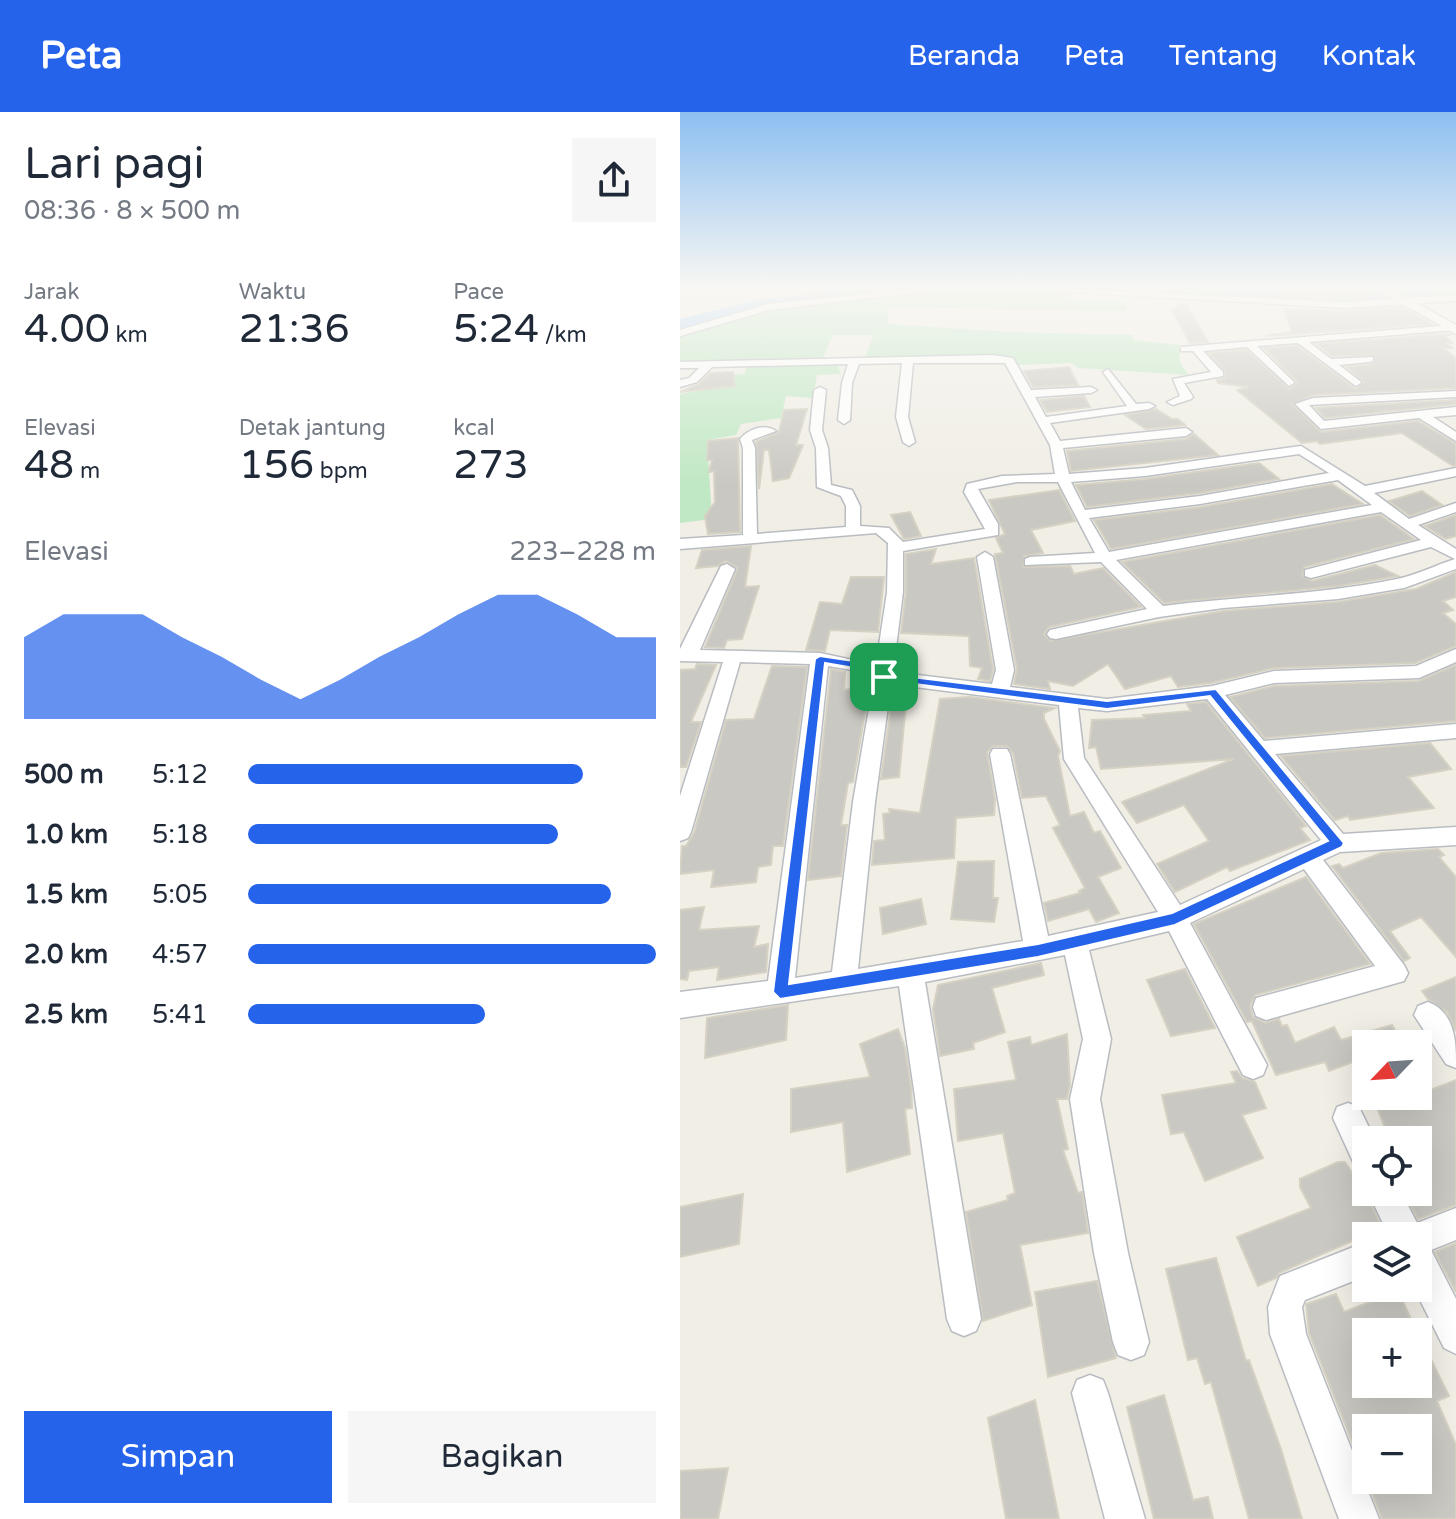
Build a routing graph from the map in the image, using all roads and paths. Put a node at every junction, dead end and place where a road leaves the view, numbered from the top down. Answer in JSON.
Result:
{"nodes":[{"id":1,"x":1195,"y":354,"type":"edge"},
{"id":2,"x":1259,"y":354,"type":"edge"},
{"id":3,"x":1319,"y":354,"type":"edge"},
{"id":4,"x":1369,"y":359,"type":"dead end"},
{"id":5,"x":908,"y":360,"type":"junction"},
{"id":6,"x":854,"y":362,"type":"junction"},
{"id":7,"x":1331,"y":362,"type":"junction"},
{"id":8,"x":709,"y":364,"type":"junction"},
{"id":9,"x":680,"y":365,"type":"edge"},
{"id":10,"x":1108,"y":372,"type":"dead end"},
{"id":11,"x":1289,"y":383,"type":"dead end"},
{"id":12,"x":1356,"y":383,"type":"dead end"},
{"id":13,"x":680,"y":384,"type":"edge"},
{"id":14,"x":820,"y":390,"type":"dead end"},
{"id":15,"x":1091,"y":390,"type":"dead end"},
{"id":16,"x":1153,"y":392,"type":"dead end"},
{"id":17,"x":1027,"y":394,"type":"junction"},
{"id":18,"x":1456,"y":394,"type":"edge"},
{"id":19,"x":1170,"y":397,"type":"dead end"},
{"id":20,"x":1149,"y":406,"type":"dead end"},
{"id":21,"x":1456,"y":411,"type":"edge"},
{"id":22,"x":1422,"y":415,"type":"junction"},
{"id":23,"x":844,"y":420,"type":"dead end"},
{"id":24,"x":1042,"y":421,"type":"junction"},
{"id":25,"x":770,"y":431,"type":"dead end"},
{"id":26,"x":1186,"y":432,"type":"dead end"},
{"id":27,"x":1456,"y":437,"type":"edge"},
{"id":28,"x":909,"y":442,"type":"dead end"},
{"id":29,"x":1056,"y":445,"type":"junction"},
{"id":30,"x":1456,"y":472,"type":"edge"},
{"id":31,"x":1341,"y":475,"type":"junction"},
{"id":32,"x":1063,"y":479,"type":"junction"},
{"id":33,"x":1362,"y":491,"type":"junction"},
{"id":34,"x":1384,"y":507,"type":"junction"},
{"id":35,"x":1456,"y":507,"type":"edge"},
{"id":36,"x":1081,"y":515,"type":"junction"},
{"id":37,"x":1407,"y":524,"type":"junction"},
{"id":38,"x":853,"y":531,"type":"junction"},
{"id":39,"x":750,"y":539,"type":"junction"},
{"id":40,"x":1432,"y":542,"type":"junction"},
{"id":41,"x":680,"y":544,"type":"edge"},
{"id":42,"x":895,"y":548,"type":"junction"},
{"id":43,"x":1456,"y":555,"type":"edge"},
{"id":44,"x":985,"y":557,"type":"dead end"},
{"id":45,"x":1105,"y":557,"type":"junction"},
{"id":46,"x":1030,"y":562,"type":"dead end"},
{"id":47,"x":1456,"y":564,"type":"edge"},
{"id":48,"x":727,"y":569,"type":"dead end"},
{"id":49,"x":1311,"y":573,"type":"dead end"},
{"id":50,"x":1159,"y":612,"type":"junction"},
{"id":51,"x":1056,"y":634,"type":"dead end"},
{"id":52,"x":684,"y":654,"type":"edge"},
{"id":53,"x":1456,"y":655,"type":"edge"},
{"id":54,"x":733,"y":657,"type":"junction"},
{"id":55,"x":820,"y":659,"type":"junction"},
{"id":56,"x":884,"y":677,"type":"junction"},
{"id":57,"x":999,"y":691,"type":"junction"},
{"id":58,"x":1212,"y":692,"type":"junction"},
{"id":59,"x":1068,"y":702,"type":"junction"},
{"id":60,"x":1456,"y":731,"type":"edge"},
{"id":61,"x":1262,"y":748,"type":"junction"},
{"id":62,"x":1000,"y":754,"type":"dead end"},
{"id":63,"x":680,"y":832,"type":"edge"},
{"id":64,"x":1456,"y":836,"type":"edge"},
{"id":65,"x":1337,"y":843,"type":"junction"},
{"id":66,"x":1306,"y":855,"type":"junction"},
{"id":67,"x":1175,"y":919,"type":"junction"},
{"id":68,"x":1075,"y":944,"type":"junction"},
{"id":69,"x":1038,"y":951,"type":"junction"},
{"id":70,"x":911,"y":973,"type":"junction"},
{"id":71,"x":844,"y":984,"type":"junction"},
{"id":72,"x":780,"y":992,"type":"junction"},
{"id":73,"x":680,"y":1005,"type":"edge"},
{"id":74,"x":1266,"y":1007,"type":"dead end"},
{"id":75,"x":1428,"y":1015,"type":"dead end"},
{"id":76,"x":1456,"y":1054,"type":"edge"},
{"id":77,"x":1253,"y":1065,"type":"dead end"},
{"id":78,"x":1348,"y":1118,"type":"dead end"},
{"id":79,"x":1352,"y":1126,"type":"edge"},
{"id":80,"x":1456,"y":1224,"type":"edge"},
{"id":81,"x":1432,"y":1233,"type":"edge"},
{"id":82,"x":1352,"y":1264,"type":"edge"},
{"id":83,"x":1432,"y":1287,"type":"edge"},
{"id":84,"x":964,"y":1319,"type":"dead end"},
{"id":85,"x":1456,"y":1336,"type":"edge"},
{"id":86,"x":1131,"y":1342,"type":"dead end"},
{"id":87,"x":1090,"y":1393,"type":"dead end"},
{"id":88,"x":1125,"y":1519,"type":"edge"},
{"id":89,"x":1359,"y":1519,"type":"edge"}],
"edges":[{"from":1,"to":19,"type":"street"},
{"from":2,"to":11,"type":"street"},
{"from":3,"to":7,"type":"street"},
{"from":4,"to":7,"type":"street"},
{"from":5,"to":6,"type":"street"},
{"from":5,"to":17,"type":"street"},
{"from":5,"to":28,"type":"street"},
{"from":6,"to":8,"type":"street"},
{"from":6,"to":23,"type":"street"},
{"from":7,"to":12,"type":"street"},
{"from":8,"to":9,"type":"street"},
{"from":8,"to":13,"type":"street"},
{"from":10,"to":16,"type":"street"},
{"from":14,"to":38,"type":"street"},
{"from":15,"to":17,"type":"street"},
{"from":17,"to":24,"type":"street"},
{"from":18,"to":22,"type":"street"},
{"from":20,"to":24,"type":"street"},
{"from":21,"to":22,"type":"street"},
{"from":22,"to":27,"type":"street"},
{"from":24,"to":29,"type":"street"},
{"from":25,"to":39,"type":"street"},
{"from":26,"to":29,"type":"street"},
{"from":29,"to":32,"type":"street"},
{"from":30,"to":33,"type":"street"},
{"from":31,"to":32,"type":"street"},
{"from":31,"to":33,"type":"street"},
{"from":31,"to":36,"type":"street"},
{"from":32,"to":36,"type":"street"},
{"from":32,"to":42,"type":"street"},
{"from":33,"to":34,"type":"street"},
{"from":34,"to":37,"type":"street"},
{"from":34,"to":45,"type":"street"},
{"from":35,"to":37,"type":"street"},
{"from":36,"to":45,"type":"street"},
{"from":37,"to":40,"type":"street"},
{"from":38,"to":39,"type":"street"},
{"from":38,"to":42,"type":"street"},
{"from":39,"to":41,"type":"street"},
{"from":40,"to":43,"type":"street"},
{"from":40,"to":49,"type":"street"},
{"from":42,"to":56,"type":"street"},
{"from":44,"to":57,"type":"street"},
{"from":45,"to":46,"type":"street"},
{"from":45,"to":50,"type":"street"},
{"from":47,"to":50,"type":"street"},
{"from":48,"to":52,"type":"street"},
{"from":50,"to":51,"type":"street"},
{"from":52,"to":54,"type":"street"},
{"from":53,"to":58,"type":"street"},
{"from":54,"to":55,"type":"street"},
{"from":54,"to":63,"type":"street"},
{"from":55,"to":56,"type":"street"},
{"from":55,"to":72,"type":"street"},
{"from":56,"to":57,"type":"street"},
{"from":56,"to":71,"type":"street"},
{"from":57,"to":59,"type":"street"},
{"from":58,"to":59,"type":"street"},
{"from":58,"to":61,"type":"street"},
{"from":59,"to":67,"type":"street"},
{"from":60,"to":61,"type":"street"},
{"from":61,"to":65,"type":"street"},
{"from":62,"to":69,"type":"street"},
{"from":64,"to":65,"type":"street"},
{"from":65,"to":66,"type":"street"},
{"from":66,"to":67,"type":"street"},
{"from":66,"to":74,"type":"street"},
{"from":67,"to":68,"type":"street"},
{"from":67,"to":77,"type":"street"},
{"from":68,"to":69,"type":"street"},
{"from":68,"to":86,"type":"street"},
{"from":69,"to":70,"type":"street"},
{"from":70,"to":71,"type":"street"},
{"from":70,"to":84,"type":"street"},
{"from":71,"to":72,"type":"street"},
{"from":72,"to":73,"type":"street"},
{"from":75,"to":76,"type":"street"},
{"from":78,"to":79,"type":"street"},
{"from":80,"to":81,"type":"street"},
{"from":82,"to":89,"type":"street"},
{"from":83,"to":85,"type":"street"},
{"from":87,"to":88,"type":"street"}]}
